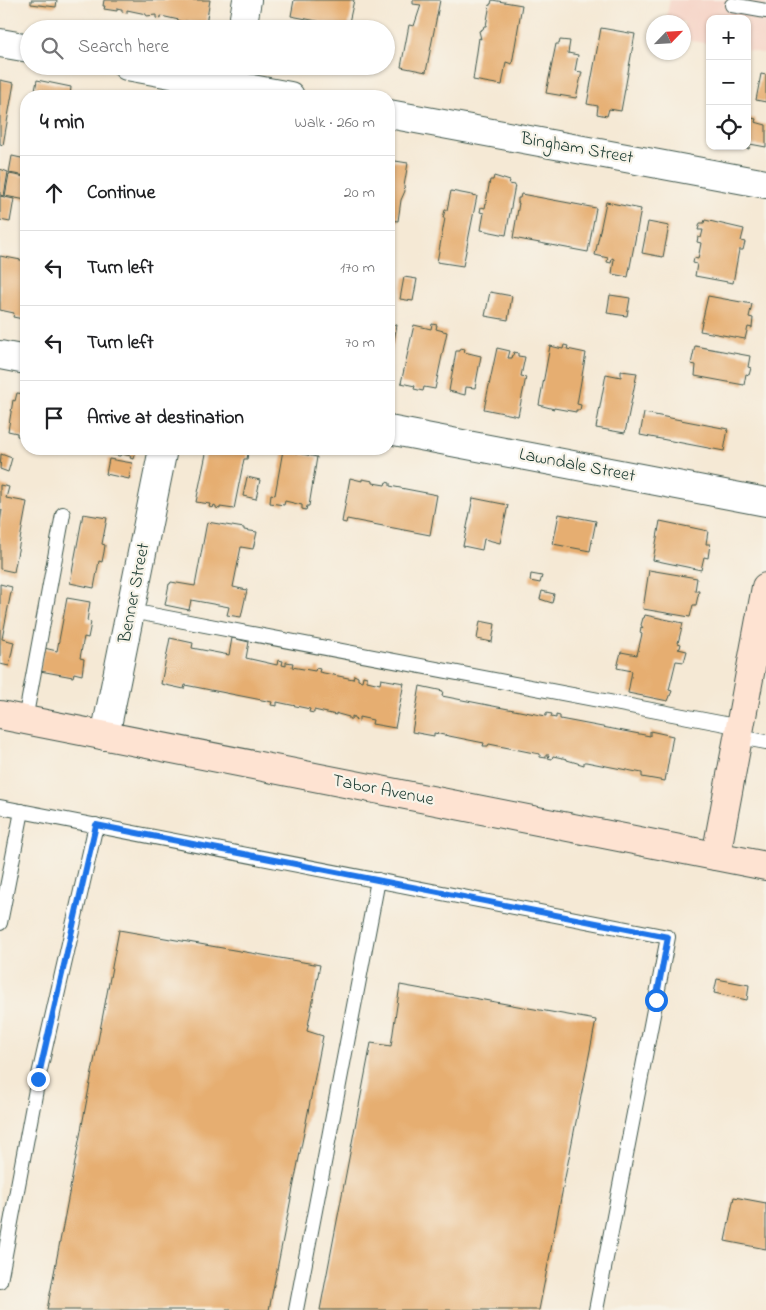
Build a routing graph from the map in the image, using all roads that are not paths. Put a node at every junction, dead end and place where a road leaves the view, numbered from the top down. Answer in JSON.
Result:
{"nodes":[{"id":1,"x":247,"y":0,"type":"edge"},
{"id":2,"x":732,"y":5,"type":"dead end"},
{"id":3,"x":766,"y":11,"type":"edge"},
{"id":4,"x":244,"y":20,"type":"edge"},
{"id":5,"x":0,"y":43,"type":"edge"},
{"id":6,"x":20,"y":46,"type":"edge"},
{"id":7,"x":183,"y":75,"type":"edge"},
{"id":8,"x":232,"y":83,"type":"edge"},
{"id":9,"x":263,"y":90,"type":"edge"},
{"id":10,"x":395,"y":115,"type":"edge"},
{"id":11,"x":766,"y":184,"type":"edge"},
{"id":12,"x":0,"y":355,"type":"edge"},
{"id":13,"x":20,"y":359,"type":"edge"},
{"id":14,"x":395,"y":431,"type":"edge"},
{"id":15,"x":162,"y":455,"type":"edge"},
{"id":16,"x":766,"y":502,"type":"edge"},
{"id":17,"x":63,"y":514,"type":"dead end"},
{"id":18,"x":766,"y":587,"type":"edge"},
{"id":19,"x":131,"y":611,"type":"junction"},
{"id":20,"x":763,"y":628,"type":"edge"},
{"id":21,"x":12,"y":718,"type":"edge"},
{"id":22,"x":740,"y":732,"type":"junction"},
{"id":23,"x":105,"y":736,"type":"junction"},
{"id":24,"x":766,"y":742,"type":"edge"},
{"id":25,"x":0,"y":806,"type":"edge"},
{"id":26,"x":22,"y":811,"type":"junction"},
{"id":27,"x":96,"y":825,"type":"junction"},
{"id":28,"x":716,"y":856,"type":"junction"},
{"id":29,"x":766,"y":866,"type":"edge"},
{"id":30,"x":378,"y":880,"type":"junction"},
{"id":31,"x":0,"y":923,"type":"edge"},
{"id":32,"x":0,"y":1281,"type":"edge"},
{"id":33,"x":296,"y":1310,"type":"edge"},
{"id":34,"x":596,"y":1310,"type":"edge"}],
"edges":[{"from":1,"to":4,"type":"street"},
{"from":2,"to":3,"type":"lane"},
{"from":5,"to":6,"type":"street"},
{"from":7,"to":8,"type":"street"},
{"from":8,"to":9,"type":"street"},
{"from":10,"to":11,"type":"street","name":"Bingham Street"},
{"from":12,"to":13,"type":"street"},
{"from":14,"to":16,"type":"street","name":"Lawndale Street"},
{"from":15,"to":19,"type":"street","name":"Benner Street"},
{"from":17,"to":21,"type":"lane"},
{"from":18,"to":20,"type":"street"},
{"from":19,"to":22,"type":"lane"},
{"from":19,"to":23,"type":"street","name":"Benner Street"},
{"from":20,"to":22,"type":"street"},
{"from":21,"to":23,"type":"street","name":"Tabor Avenue"},
{"from":22,"to":24,"type":"lane"},
{"from":22,"to":28,"type":"street"},
{"from":23,"to":28,"type":"street","name":"Tabor Avenue"},
{"from":25,"to":26,"type":"lane"},
{"from":26,"to":27,"type":"lane"},
{"from":26,"to":31,"type":"lane"},
{"from":27,"to":30,"type":"lane"},
{"from":27,"to":32,"type":"lane"},
{"from":28,"to":29,"type":"street","name":"Tabor Avenue"},
{"from":30,"to":33,"type":"lane"},
{"from":30,"to":34,"type":"lane"}]}
